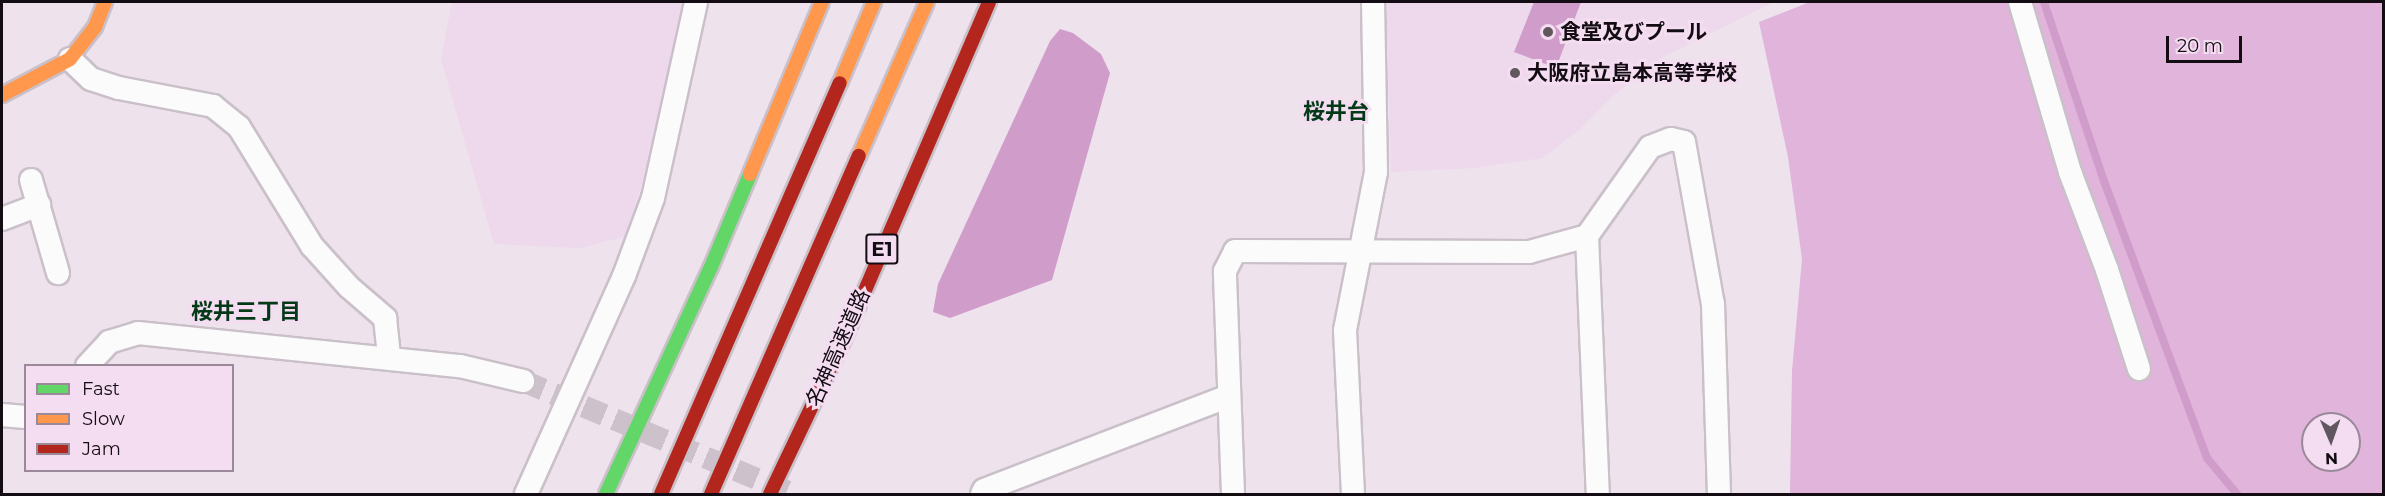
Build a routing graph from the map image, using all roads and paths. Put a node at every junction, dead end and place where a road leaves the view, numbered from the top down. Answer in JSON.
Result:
{"nodes":[{"id":1,"x":105,"y":2,"type":"edge"},
{"id":2,"x":696,"y":2,"type":"edge"},
{"id":3,"x":822,"y":2,"type":"edge"},
{"id":4,"x":874,"y":2,"type":"edge"},
{"id":5,"x":927,"y":2,"type":"edge"},
{"id":6,"x":989,"y":2,"type":"edge"},
{"id":7,"x":1373,"y":2,"type":"edge"},
{"id":8,"x":2020,"y":2,"type":"edge"},
{"id":9,"x":70,"y":59,"type":"junction"},
{"id":10,"x":2,"y":95,"type":"edge"},
{"id":11,"x":32,"y":180,"type":"dead end"},
{"id":12,"x":39,"y":205,"type":"junction"},
{"id":13,"x":2,"y":219,"type":"edge"},
{"id":14,"x":1587,"y":236,"type":"junction"},
{"id":15,"x":1359,"y":250,"type":"junction"},
{"id":16,"x":58,"y":273,"type":"dead end"},
{"id":17,"x":389,"y":357,"type":"junction"},
{"id":18,"x":89,"y":364,"type":"edge"},
{"id":19,"x":2139,"y":369,"type":"dead end"},
{"id":20,"x":523,"y":381,"type":"tunnel mouth"},
{"id":21,"x":1229,"y":396,"type":"junction"},
{"id":22,"x":2,"y":415,"type":"edge"},
{"id":23,"x":24,"y":417,"type":"edge"},
{"id":24,"x":526,"y":495,"type":"edge"},
{"id":25,"x":606,"y":495,"type":"edge"},
{"id":26,"x":661,"y":495,"type":"edge"},
{"id":27,"x":711,"y":495,"type":"edge"},
{"id":28,"x":770,"y":495,"type":"edge"},
{"id":29,"x":982,"y":495,"type":"edge"},
{"id":30,"x":1233,"y":495,"type":"edge"},
{"id":31,"x":1353,"y":495,"type":"edge"},
{"id":32,"x":1598,"y":495,"type":"edge"},
{"id":33,"x":1719,"y":495,"type":"edge"}],
"edges":[{"from":1,"to":9,"type":"main road"},
{"from":2,"to":24,"type":"street"},
{"from":3,"to":25,"type":"main road"},
{"from":4,"to":26,"type":"main road"},
{"from":5,"to":27,"type":"main road"},
{"from":6,"to":28,"type":"main road","name":"名神高速道路","number":"E1"},
{"from":7,"to":15,"type":"street"},
{"from":8,"to":19,"type":"street"},
{"from":9,"to":10,"type":"main road"},
{"from":9,"to":17,"type":"street"},
{"from":11,"to":12,"type":"street"},
{"from":12,"to":13,"type":"street"},
{"from":12,"to":16,"type":"street"},
{"from":14,"to":15,"type":"street"},
{"from":14,"to":32,"type":"street"},
{"from":14,"to":33,"type":"street"},
{"from":15,"to":21,"type":"street"},
{"from":15,"to":31,"type":"street"},
{"from":17,"to":18,"type":"street"},
{"from":17,"to":20,"type":"street"},
{"from":21,"to":29,"type":"street"},
{"from":21,"to":30,"type":"street"},
{"from":22,"to":23,"type":"street"}]}
